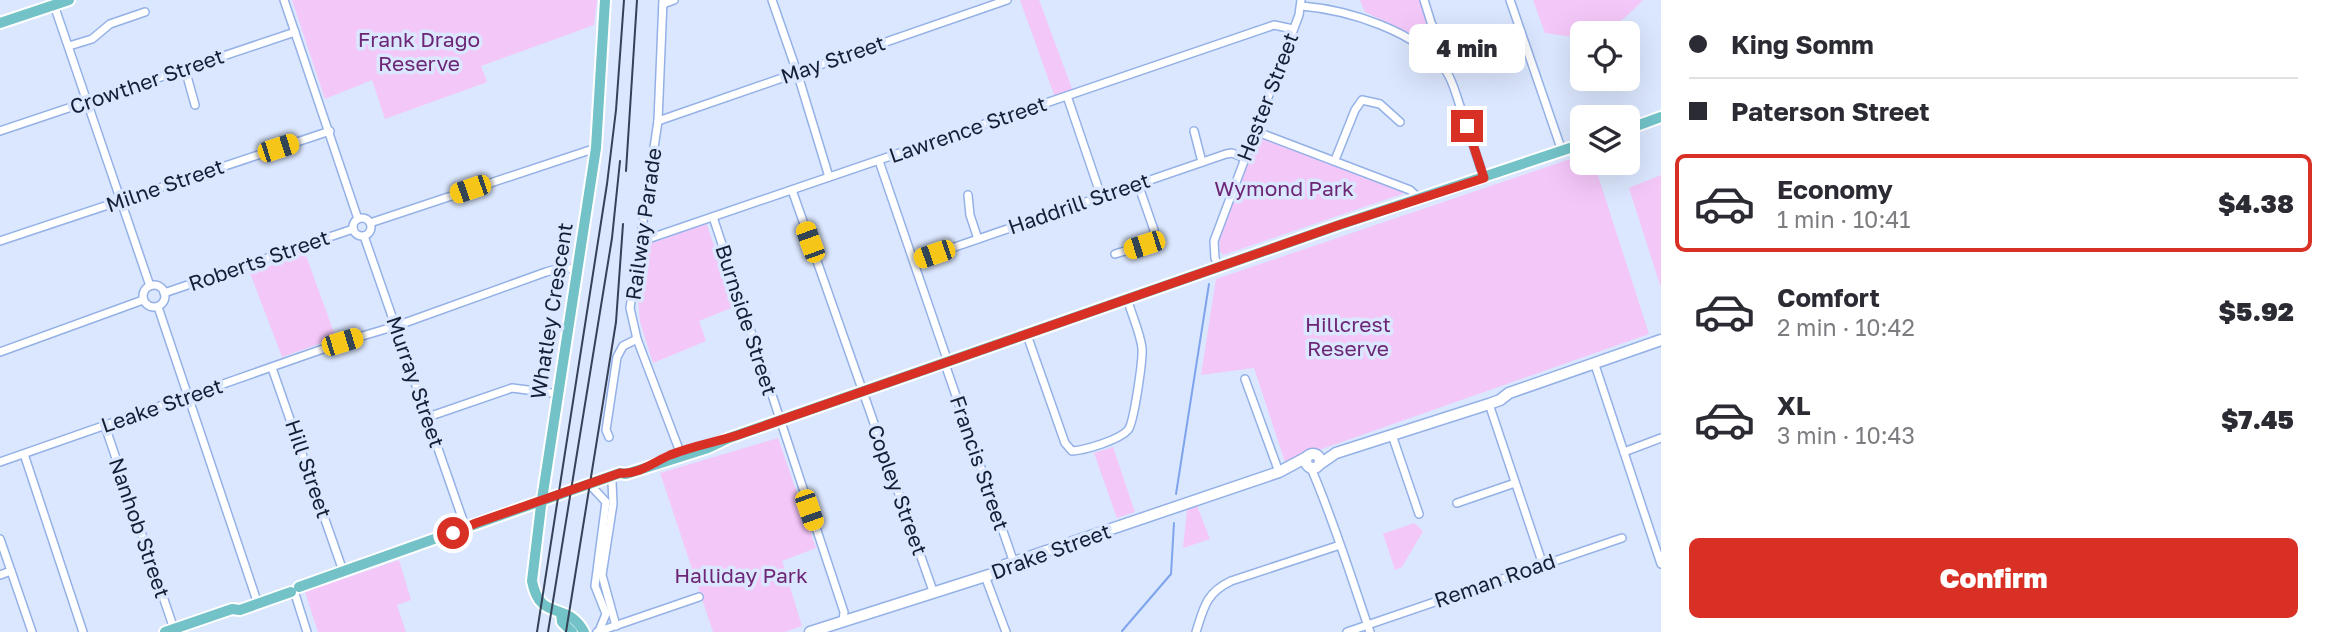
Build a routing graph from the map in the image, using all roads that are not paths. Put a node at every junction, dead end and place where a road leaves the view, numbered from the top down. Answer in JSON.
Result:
{"nodes":[{"id":1,"x":69,"y":0,"type":"edge"},
{"id":2,"x":284,"y":0,"type":"edge"},
{"id":3,"x":605,"y":0,"type":"edge"},
{"id":4,"x":674,"y":0,"type":"edge"},
{"id":5,"x":772,"y":0,"type":"edge"},
{"id":6,"x":1007,"y":0,"type":"edge"},
{"id":7,"x":1424,"y":0,"type":"edge"},
{"id":8,"x":1510,"y":0,"type":"edge"},
{"id":9,"x":663,"y":2,"type":"edge"},
{"id":10,"x":1302,"y":3,"type":"edge"},
{"id":11,"x":54,"y":5,"type":"junction"},
{"id":12,"x":145,"y":12,"type":"dead end"},
{"id":13,"x":0,"y":23,"type":"edge"},
{"id":14,"x":1433,"y":26,"type":"junction"},
{"id":15,"x":1293,"y":29,"type":"junction"},
{"id":16,"x":295,"y":32,"type":"junction"},
{"id":17,"x":1413,"y":40,"type":"junction"},
{"id":18,"x":69,"y":46,"type":"junction"},
{"id":19,"x":185,"y":69,"type":"junction"},
{"id":20,"x":1446,"y":71,"type":"junction"},
{"id":21,"x":797,"y":72,"type":"junction"},
{"id":22,"x":1068,"y":96,"type":"junction"},
{"id":23,"x":88,"y":102,"type":"junction"},
{"id":24,"x":195,"y":104,"type":"dead end"},
{"id":25,"x":1661,"y":117,"type":"edge"},
{"id":26,"x":659,"y":121,"type":"junction"},
{"id":27,"x":1400,"y":122,"type":"dead end"},
{"id":28,"x":1640,"y":125,"type":"edge"},
{"id":29,"x":0,"y":131,"type":"edge"},
{"id":30,"x":330,"y":131,"type":"junction"},
{"id":31,"x":1194,"y":131,"type":"dead end"},
{"id":32,"x":1255,"y":131,"type":"junction"},
{"id":33,"x":596,"y":148,"type":"junction"},
{"id":34,"x":1570,"y":148,"type":"edge"},
{"id":35,"x":1562,"y":151,"type":"junction"},
{"id":36,"x":1244,"y":158,"type":"junction"},
{"id":37,"x":879,"y":160,"type":"junction"},
{"id":38,"x":1335,"y":160,"type":"junction"},
{"id":39,"x":1202,"y":162,"type":"junction"},
{"id":40,"x":829,"y":177,"type":"junction"},
{"id":41,"x":1484,"y":178,"type":"junction"},
{"id":42,"x":1138,"y":184,"type":"junction"},
{"id":43,"x":792,"y":190,"type":"junction"},
{"id":44,"x":968,"y":195,"type":"dead end"},
{"id":45,"x":1101,"y":196,"type":"junction"},
{"id":46,"x":1420,"y":199,"type":"junction"},
{"id":47,"x":120,"y":201,"type":"junction"},
{"id":48,"x":713,"y":217,"type":"junction"},
{"id":49,"x":358,"y":219,"type":"junction"},
{"id":50,"x":370,"y":223,"type":"junction"},
{"id":51,"x":353,"y":229,"type":"junction"},
{"id":52,"x":364,"y":236,"type":"junction"},
{"id":53,"x":978,"y":239,"type":"junction"},
{"id":54,"x":0,"y":241,"type":"edge"},
{"id":55,"x":642,"y":241,"type":"junction"},
{"id":56,"x":1115,"y":254,"type":"dead end"},
{"id":57,"x":914,"y":261,"type":"junction"},
{"id":58,"x":578,"y":268,"type":"junction"},
{"id":59,"x":1219,"y":268,"type":"junction"},
{"id":60,"x":150,"y":286,"type":"junction"},
{"id":61,"x":164,"y":293,"type":"junction"},
{"id":62,"x":143,"y":300,"type":"junction"},
{"id":63,"x":1128,"y":300,"type":"junction"},
{"id":64,"x":158,"y":307,"type":"junction"},
{"id":65,"x":396,"y":326,"type":"junction"},
{"id":66,"x":1027,"y":335,"type":"junction"},
{"id":67,"x":637,"y":340,"type":"junction"},
{"id":68,"x":1661,"y":340,"type":"edge"},
{"id":69,"x":342,"y":342,"type":"dead end"},
{"id":70,"x":323,"y":349,"type":"dead end"},
{"id":71,"x":0,"y":352,"type":"edge"},
{"id":72,"x":946,"y":363,"type":"junction"},
{"id":73,"x":1595,"y":365,"type":"junction"},
{"id":74,"x":272,"y":368,"type":"junction"},
{"id":75,"x":1245,"y":379,"type":"dead end"},
{"id":76,"x":862,"y":392,"type":"junction"},
{"id":77,"x":559,"y":394,"type":"junction"},
{"id":78,"x":188,"y":396,"type":"junction"},
{"id":79,"x":1489,"y":404,"type":"junction"},
{"id":80,"x":428,"y":417,"type":"junction"},
{"id":81,"x":779,"y":421,"type":"junction"},
{"id":82,"x":105,"y":426,"type":"junction"},
{"id":83,"x":609,"y":436,"type":"dead end"},
{"id":84,"x":1392,"y":436,"type":"junction"},
{"id":85,"x":729,"y":438,"type":"junction"},
{"id":86,"x":1661,"y":438,"type":"edge"},
{"id":87,"x":680,"y":452,"type":"junction"},
{"id":88,"x":1624,"y":452,"type":"junction"},
{"id":89,"x":24,"y":454,"type":"junction"},
{"id":90,"x":0,"y":462,"type":"edge"},
{"id":91,"x":657,"y":463,"type":"junction"},
{"id":92,"x":1313,"y":463,"type":"junction"},
{"id":93,"x":1279,"y":472,"type":"junction"},
{"id":94,"x":626,"y":474,"type":"junction"},
{"id":95,"x":612,"y":482,"type":"junction"},
{"id":96,"x":1515,"y":483,"type":"junction"},
{"id":97,"x":593,"y":488,"type":"junction"},
{"id":98,"x":541,"y":503,"type":"junction"},
{"id":99,"x":1457,"y":503,"type":"dead end"},
{"id":100,"x":1419,"y":514,"type":"dead end"},
{"id":101,"x":466,"y":529,"type":"junction"},
{"id":102,"x":1622,"y":538,"type":"dead end"},
{"id":103,"x":0,"y":539,"type":"edge"},
{"id":104,"x":1340,"y":545,"type":"junction"},
{"id":105,"x":1014,"y":563,"type":"junction"},
{"id":106,"x":1661,"y":564,"type":"edge"},
{"id":107,"x":1543,"y":565,"type":"junction"},
{"id":108,"x":11,"y":571,"type":"junction"},
{"id":109,"x":343,"y":571,"type":"junction"},
{"id":110,"x":0,"y":575,"type":"edge"},
{"id":111,"x":985,"y":576,"type":"junction"},
{"id":112,"x":294,"y":590,"type":"junction"},
{"id":113,"x":933,"y":591,"type":"junction"},
{"id":114,"x":699,"y":597,"type":"dead end"},
{"id":115,"x":257,"y":601,"type":"junction"},
{"id":116,"x":561,"y":613,"type":"junction"},
{"id":117,"x":844,"y":621,"type":"junction"},
{"id":118,"x":616,"y":625,"type":"junction"},
{"id":119,"x":1368,"y":629,"type":"edge"},
{"id":120,"x":169,"y":630,"type":"edge"},
{"id":121,"x":597,"y":631,"type":"edge"},
{"id":122,"x":32,"y":632,"type":"edge"},
{"id":123,"x":83,"y":632,"type":"edge"},
{"id":124,"x":307,"y":632,"type":"edge"},
{"id":125,"x":572,"y":632,"type":"edge"},
{"id":126,"x":584,"y":632,"type":"edge"},
{"id":127,"x":810,"y":632,"type":"edge"},
{"id":128,"x":1006,"y":632,"type":"edge"},
{"id":129,"x":1196,"y":632,"type":"edge"},
{"id":130,"x":1347,"y":632,"type":"edge"}],
"edges":[{"from":1,"to":11,"type":"main road"},
{"from":2,"to":16,"type":"street"},
{"from":3,"to":33,"type":"main road","name":"Whatley Crescent"},
{"from":4,"to":9,"type":"street"},
{"from":5,"to":21,"type":"street"},
{"from":6,"to":21,"type":"street","name":"May Street"},
{"from":7,"to":14,"type":"street"},
{"from":8,"to":35,"type":"street"},
{"from":9,"to":26,"type":"street","name":"Railway Parade"},
{"from":10,"to":15,"type":"street","name":"Hester Street"},
{"from":10,"to":17,"type":"street"},
{"from":11,"to":13,"type":"main road"},
{"from":11,"to":18,"type":"street"},
{"from":12,"to":18,"type":"street"},
{"from":14,"to":17,"type":"street"},
{"from":14,"to":20,"type":"street"},
{"from":15,"to":22,"type":"street","name":"Lawrence Street"},
{"from":15,"to":32,"type":"street","name":"Hester Street"},
{"from":16,"to":19,"type":"street","name":"Crowther Street"},
{"from":16,"to":30,"type":"street"},
{"from":17,"to":20,"type":"street"},
{"from":18,"to":23,"type":"street"},
{"from":19,"to":23,"type":"street","name":"Crowther Street"},
{"from":19,"to":24,"type":"street"},
{"from":20,"to":41,"type":"street"},
{"from":21,"to":26,"type":"street","name":"May Street"},
{"from":21,"to":40,"type":"street"},
{"from":22,"to":37,"type":"street","name":"Lawrence Street"},
{"from":22,"to":45,"type":"street"},
{"from":23,"to":29,"type":"street","name":"Crowther Street"},
{"from":23,"to":47,"type":"street"},
{"from":25,"to":28,"type":"main road"},
{"from":26,"to":55,"type":"street","name":"Railway Parade"},
{"from":27,"to":38,"type":"street"},
{"from":30,"to":47,"type":"street","name":"Milne Street"},
{"from":30,"to":49,"type":"street"},
{"from":31,"to":39,"type":"street"},
{"from":32,"to":36,"type":"street","name":"Hester Street"},
{"from":32,"to":38,"type":"street"},
{"from":33,"to":50,"type":"street"},
{"from":33,"to":58,"type":"main road","name":"Whatley Crescent"},
{"from":34,"to":35,"type":"main road"},
{"from":35,"to":41,"type":"main road"},
{"from":36,"to":39,"type":"street","name":"Haddrill Street"},
{"from":36,"to":59,"type":"street","name":"Hester Street"},
{"from":37,"to":40,"type":"street","name":"Lawrence Street"},
{"from":37,"to":57,"type":"street","name":"Francis Street"},
{"from":38,"to":46,"type":"street"},
{"from":39,"to":42,"type":"street","name":"Haddrill Street"},
{"from":40,"to":43,"type":"street","name":"Lawrence Street"},
{"from":41,"to":46,"type":"main road"},
{"from":42,"to":45,"type":"street","name":"Haddrill Street"},
{"from":42,"to":56,"type":"street"},
{"from":43,"to":48,"type":"street","name":"Lawrence Street"},
{"from":43,"to":76,"type":"street","name":"Copley Street"},
{"from":44,"to":53,"type":"street"},
{"from":45,"to":53,"type":"street","name":"Haddrill Street"},
{"from":46,"to":59,"type":"main road"},
{"from":47,"to":54,"type":"street","name":"Milne Street"},
{"from":47,"to":60,"type":"street"},
{"from":48,"to":55,"type":"street","name":"Lawrence Street"},
{"from":48,"to":81,"type":"street","name":"Burnside Street"},
{"from":49,"to":50,"type":"street"},
{"from":49,"to":51,"type":"street","name":"Roberts Street"},
{"from":50,"to":52,"type":"street"},
{"from":51,"to":52,"type":"street","name":"Roberts Street"},
{"from":51,"to":61,"type":"street","name":"Roberts Street"},
{"from":52,"to":65,"type":"street","name":"Murray Street"},
{"from":53,"to":57,"type":"street","name":"Haddrill Street"},
{"from":55,"to":67,"type":"street","name":"Railway Parade"},
{"from":57,"to":72,"type":"street","name":"Francis Street"},
{"from":58,"to":65,"type":"street"},
{"from":58,"to":77,"type":"main road","name":"Whatley Crescent"},
{"from":59,"to":63,"type":"main road"},
{"from":60,"to":61,"type":"street"},
{"from":60,"to":62,"type":"street"},
{"from":61,"to":64,"type":"street"},
{"from":62,"to":64,"type":"street"},
{"from":62,"to":71,"type":"street"},
{"from":63,"to":66,"type":"main road"},
{"from":63,"to":66,"type":"street"},
{"from":64,"to":78,"type":"street"},
{"from":65,"to":69,"type":"street"},
{"from":65,"to":80,"type":"street","name":"Murray Street"},
{"from":66,"to":72,"type":"main road"},
{"from":67,"to":83,"type":"street"},
{"from":67,"to":87,"type":"street","name":"Railway Parade"},
{"from":68,"to":73,"type":"street","name":"Drake Street"},
{"from":70,"to":74,"type":"street","name":"Leake Street"},
{"from":72,"to":76,"type":"main road"},
{"from":72,"to":105,"type":"street","name":"Francis Street"},
{"from":73,"to":79,"type":"street","name":"Drake Street"},
{"from":73,"to":88,"type":"street"},
{"from":74,"to":78,"type":"street","name":"Leake Street"},
{"from":74,"to":109,"type":"street","name":"Hill Street"},
{"from":75,"to":93,"type":"street"},
{"from":76,"to":81,"type":"main road"},
{"from":76,"to":113,"type":"street","name":"Copley Street"},
{"from":77,"to":80,"type":"street"},
{"from":77,"to":98,"type":"main road","name":"Whatley Crescent"},
{"from":78,"to":82,"type":"street","name":"Leake Street"},
{"from":78,"to":115,"type":"street"},
{"from":79,"to":84,"type":"street","name":"Drake Street"},
{"from":79,"to":96,"type":"street"},
{"from":80,"to":101,"type":"street","name":"Murray Street"},
{"from":81,"to":85,"type":"main road"},
{"from":81,"to":117,"type":"street","name":"Burnside Street"},
{"from":82,"to":89,"type":"street","name":"Leake Street"},
{"from":82,"to":120,"type":"street","name":"Nanhob Street"},
{"from":84,"to":92,"type":"street","name":"Drake Street"},
{"from":84,"to":100,"type":"street"},
{"from":85,"to":87,"type":"main road"},
{"from":85,"to":91,"type":"main road"},
{"from":86,"to":88,"type":"street"},
{"from":87,"to":91,"type":"main road"},
{"from":88,"to":106,"type":"street"},
{"from":89,"to":90,"type":"street","name":"Leake Street"},
{"from":89,"to":123,"type":"street"},
{"from":91,"to":94,"type":"main road"},
{"from":92,"to":93,"type":"street","name":"Drake Street"},
{"from":92,"to":104,"type":"street"},
{"from":93,"to":105,"type":"street","name":"Drake Street"},
{"from":94,"to":95,"type":"main road"},
{"from":94,"to":98,"type":"main road"},
{"from":95,"to":97,"type":"main road"},
{"from":95,"to":118,"type":"street"},
{"from":96,"to":99,"type":"street"},
{"from":96,"to":107,"type":"street"},
{"from":97,"to":98,"type":"main road"},
{"from":97,"to":121,"type":"street"},
{"from":98,"to":101,"type":"main road"},
{"from":98,"to":101,"type":"main road"},
{"from":98,"to":116,"type":"main road","name":"Whatley Crescent"},
{"from":101,"to":109,"type":"main road"},
{"from":102,"to":107,"type":"street","name":"Reman Road"},
{"from":103,"to":108,"type":"street"},
{"from":104,"to":119,"type":"street"},
{"from":104,"to":129,"type":"street"},
{"from":105,"to":111,"type":"street","name":"Drake Street"},
{"from":107,"to":119,"type":"street","name":"Reman Road"},
{"from":108,"to":110,"type":"street"},
{"from":108,"to":122,"type":"street"},
{"from":109,"to":112,"type":"main road"},
{"from":111,"to":113,"type":"street","name":"Drake Street"},
{"from":111,"to":128,"type":"street"},
{"from":112,"to":115,"type":"main road"},
{"from":112,"to":124,"type":"street"},
{"from":113,"to":117,"type":"street","name":"Drake Street"},
{"from":114,"to":118,"type":"street"},
{"from":115,"to":120,"type":"main road"},
{"from":116,"to":125,"type":"main road","name":"Whatley Crescent"},
{"from":116,"to":126,"type":"main road","name":"Whatley Crescent"},
{"from":117,"to":127,"type":"street","name":"Drake Street"},
{"from":118,"to":121,"type":"street"},
{"from":119,"to":130,"type":"street","name":"Reman Road"}]}
